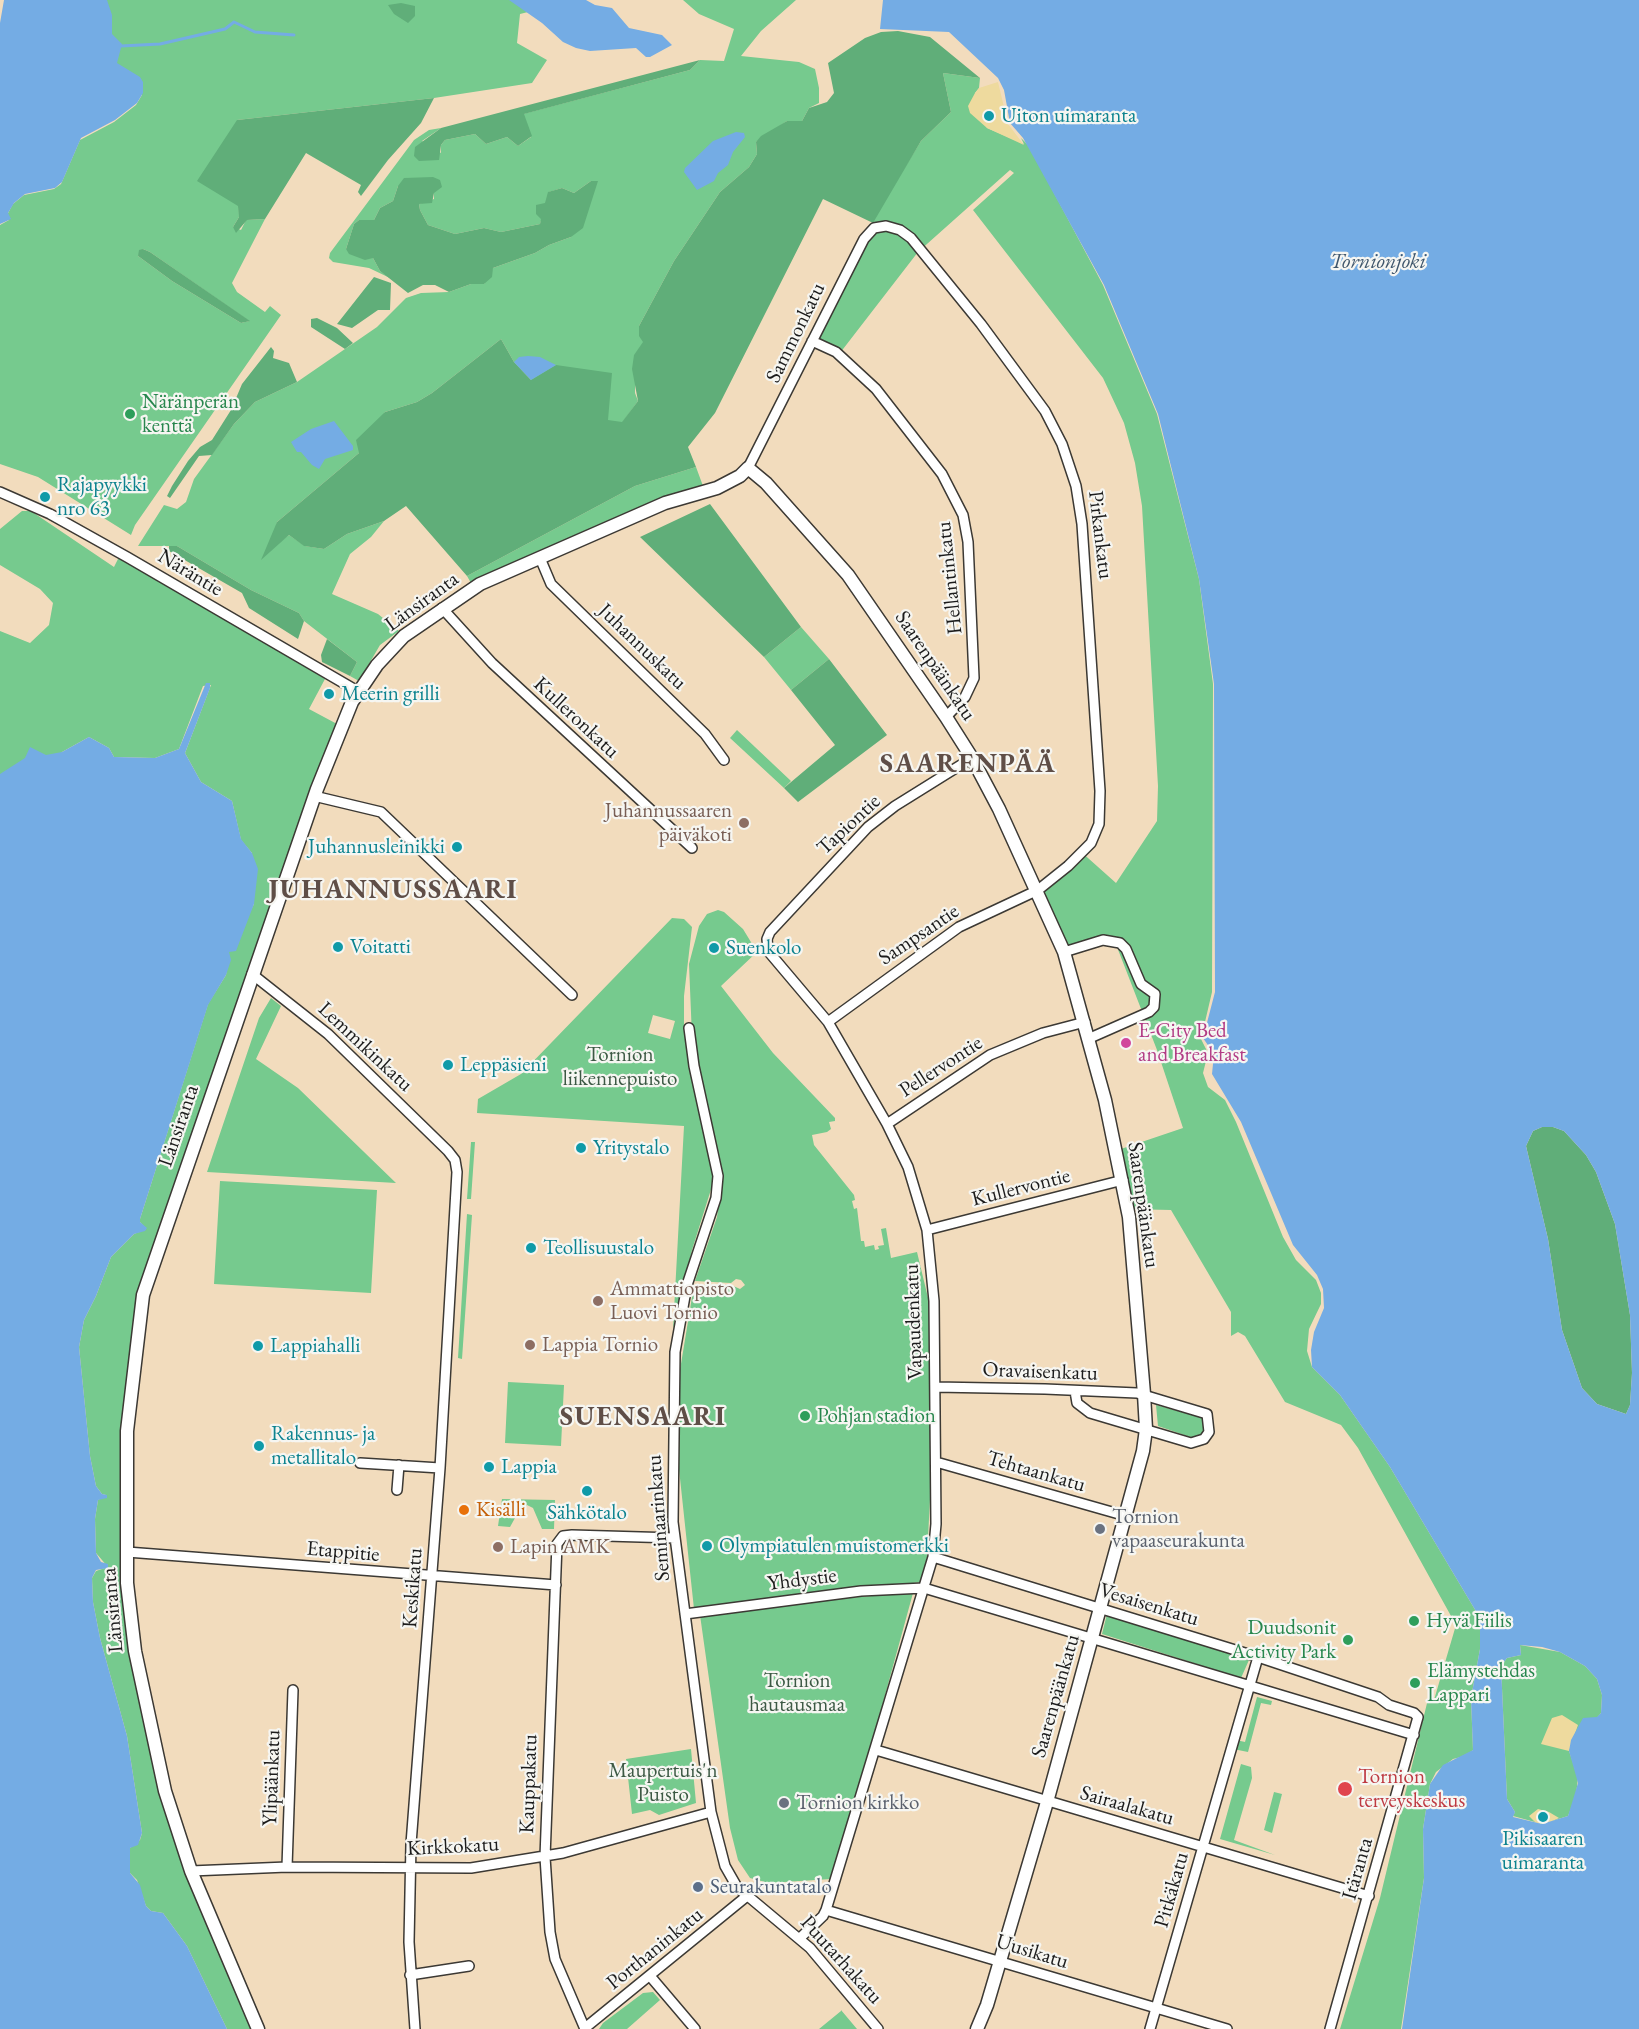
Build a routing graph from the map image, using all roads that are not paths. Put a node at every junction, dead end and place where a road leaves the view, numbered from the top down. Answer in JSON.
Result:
{"nodes":[{"id":1,"x":886,"y":226,"type":"joint"},
{"id":2,"x":812,"y":341,"type":"junction"},
{"id":3,"x":748,"y":468,"type":"junction"},
{"id":4,"x":0,"y":492,"type":"edge"},
{"id":5,"x":540,"y":558,"type":"junction"},
{"id":6,"x":442,"y":608,"type":"junction"},
{"id":7,"x":359,"y":692,"type":"junction"},
{"id":8,"x":946,"y":717,"type":"junction"},
{"id":9,"x":972,"y":758,"type":"junction"},
{"id":10,"x":724,"y":760,"type":"dead end"},
{"id":11,"x":314,"y":796,"type":"junction"},
{"id":12,"x":692,"y":848,"type":"dead end"},
{"id":13,"x":1038,"y":890,"type":"junction"},
{"id":14,"x":767,"y":939,"type":"joint"},
{"id":15,"x":1064,"y":952,"type":"junction"},
{"id":16,"x":252,"y":974,"type":"junction"},
{"id":17,"x":572,"y":995,"type":"dead end"},
{"id":18,"x":828,"y":1022,"type":"junction"},
{"id":19,"x":1084,"y":1022,"type":"junction"},
{"id":20,"x":689,"y":1028,"type":"dead end"},
{"id":21,"x":1090,"y":1038,"type":"junction"},
{"id":22,"x":887,"y":1124,"type":"junction"},
{"id":23,"x":448,"y":1151,"type":"joint"},
{"id":24,"x":1123,"y":1180,"type":"junction"},
{"id":25,"x":927,"y":1230,"type":"junction"},
{"id":26,"x":935,"y":1387,"type":"junction"},
{"id":27,"x":1075,"y":1391,"type":"junction"},
{"id":28,"x":1144,"y":1394,"type":"junction"},
{"id":29,"x":1146,"y":1429,"type":"junction"},
{"id":30,"x":936,"y":1462,"type":"junction"},
{"id":31,"x":360,"y":1463,"type":"dead end"},
{"id":32,"x":399,"y":1465,"type":"junction"},
{"id":33,"x":440,"y":1468,"type":"junction"},
{"id":34,"x":397,"y":1490,"type":"dead end"},
{"id":35,"x":1126,"y":1516,"type":"junction"},
{"id":36,"x":675,"y":1538,"type":"junction"},
{"id":37,"x":127,"y":1552,"type":"junction"},
{"id":38,"x":933,"y":1557,"type":"junction"},
{"id":39,"x":432,"y":1577,"type":"junction"},
{"id":40,"x":555,"y":1585,"type":"junction"},
{"id":41,"x":924,"y":1588,"type":"junction"},
{"id":42,"x":1101,"y":1609,"type":"junction"},
{"id":43,"x":685,"y":1614,"type":"junction"},
{"id":44,"x":1092,"y":1640,"type":"junction"},
{"id":45,"x":1258,"y":1657,"type":"junction"},
{"id":46,"x":1248,"y":1686,"type":"junction"},
{"id":47,"x":294,"y":1690,"type":"dead end"},
{"id":48,"x":1418,"y":1717,"type":"joint"},
{"id":49,"x":1414,"y":1735,"type":"junction"},
{"id":50,"x":876,"y":1750,"type":"junction"},
{"id":51,"x":1047,"y":1802,"type":"junction"},
{"id":52,"x":711,"y":1812,"type":"junction"},
{"id":53,"x":1204,"y":1846,"type":"junction"},
{"id":54,"x":545,"y":1857,"type":"junction"},
{"id":55,"x":287,"y":1867,"type":"junction"},
{"id":56,"x":410,"y":1868,"type":"junction"},
{"id":57,"x":191,"y":1871,"type":"junction"},
{"id":58,"x":747,"y":1896,"type":"junction"},
{"id":59,"x":1369,"y":1896,"type":"junction"},
{"id":60,"x":826,"y":1910,"type":"junction"},
{"id":61,"x":800,"y":1938,"type":"junction"},
{"id":62,"x":1000,"y":1962,"type":"junction"},
{"id":63,"x":468,"y":1966,"type":"dead end"},
{"id":64,"x":410,"y":1974,"type":"junction"},
{"id":65,"x":650,"y":1976,"type":"junction"},
{"id":66,"x":1156,"y":2008,"type":"junction"},
{"id":67,"x":585,"y":2028,"type":"edge"},
{"id":68,"x":258,"y":2029,"type":"edge"},
{"id":69,"x":415,"y":2029,"type":"edge"},
{"id":70,"x":695,"y":2029,"type":"edge"},
{"id":71,"x":878,"y":2029,"type":"edge"},
{"id":72,"x":977,"y":2029,"type":"edge"},
{"id":73,"x":1150,"y":2029,"type":"edge"},
{"id":74,"x":1227,"y":2029,"type":"edge"},
{"id":75,"x":1330,"y":2029,"type":"edge"}],
"edges":[{"from":1,"to":2,"type":"street","name":"Sammonkatu"},
{"from":1,"to":13,"type":"street","name":"Pirkankatu"},
{"from":2,"to":3,"type":"street","name":"Sammonkatu"},
{"from":2,"to":8,"type":"street","name":"Hellantinkatu"},
{"from":3,"to":5,"type":"street","name":"Länsiranta"},
{"from":3,"to":8,"type":"street","name":"Saarenpäänkatu"},
{"from":4,"to":7,"type":"street","name":"Näräntie"},
{"from":5,"to":6,"type":"street","name":"Länsiranta"},
{"from":5,"to":10,"type":"street","name":"Juhannuskatu"},
{"from":6,"to":7,"type":"street","name":"Länsiranta"},
{"from":6,"to":12,"type":"street","name":"Kulleronkatu"},
{"from":7,"to":11,"type":"street","name":"Länsiranta"},
{"from":8,"to":9,"type":"street","name":"Saarenpäänkatu"},
{"from":9,"to":13,"type":"street","name":"Saarenpäänkatu"},
{"from":9,"to":14,"type":"street","name":"Tapiontie"},
{"from":11,"to":16,"type":"street","name":"Länsiranta"},
{"from":11,"to":17,"type":"street"},
{"from":13,"to":15,"type":"street","name":"Saarenpäänkatu"},
{"from":13,"to":18,"type":"street","name":"Sampsantie"},
{"from":14,"to":18,"type":"street","name":"Vapaudenkatu"},
{"from":15,"to":19,"type":"street","name":"Saarenpäänkatu"},
{"from":15,"to":21,"type":"street"},
{"from":16,"to":23,"type":"street","name":"Lemmikinkatu"},
{"from":16,"to":37,"type":"street","name":"Länsiranta"},
{"from":18,"to":22,"type":"street","name":"Vapaudenkatu"},
{"from":19,"to":21,"type":"street","name":"Saarenpäänkatu"},
{"from":19,"to":22,"type":"street","name":"Pellervontie"},
{"from":20,"to":36,"type":"street","name":"Seminaarinkatu"},
{"from":21,"to":24,"type":"street","name":"Saarenpäänkatu"},
{"from":22,"to":25,"type":"street","name":"Vapaudenkatu"},
{"from":23,"to":33,"type":"street","name":"Keskikatu"},
{"from":24,"to":25,"type":"street","name":"Kullervontie"},
{"from":24,"to":28,"type":"street","name":"Saarenpäänkatu"},
{"from":25,"to":26,"type":"street","name":"Vapaudenkatu"},
{"from":26,"to":27,"type":"street","name":"Oravaisenkatu"},
{"from":26,"to":30,"type":"street","name":"Vapaudenkatu"},
{"from":27,"to":28,"type":"street","name":"Oravaisenkatu"},
{"from":27,"to":29,"type":"street"},
{"from":28,"to":29,"type":"street","name":"Saarenpäänkatu"},
{"from":28,"to":29,"type":"street","name":"Oravaisenkatu"},
{"from":29,"to":35,"type":"street","name":"Saarenpäänkatu"},
{"from":30,"to":35,"type":"street","name":"Tehtaankatu"},
{"from":30,"to":38,"type":"street","name":"Vapaudenkatu"},
{"from":31,"to":32,"type":"street"},
{"from":32,"to":33,"type":"street"},
{"from":32,"to":34,"type":"street"},
{"from":33,"to":39,"type":"street","name":"Keskikatu"},
{"from":35,"to":42,"type":"street","name":"Saarenpäänkatu"},
{"from":36,"to":40,"type":"street","name":"Kauppakatu"},
{"from":36,"to":43,"type":"street","name":"Seminaarinkatu"},
{"from":37,"to":39,"type":"street","name":"Etappitie"},
{"from":37,"to":57,"type":"street","name":"Länsiranta"},
{"from":38,"to":41,"type":"street","name":"Vapaudenkatu"},
{"from":38,"to":42,"type":"street","name":"Vesaisenkatu"},
{"from":39,"to":40,"type":"street","name":"Etappitie"},
{"from":39,"to":56,"type":"street","name":"Keskikatu"},
{"from":40,"to":54,"type":"street","name":"Kauppakatu"},
{"from":41,"to":43,"type":"street","name":"Yhdystie"},
{"from":41,"to":44,"type":"street"},
{"from":41,"to":50,"type":"street","name":"Vapaudenkatu"},
{"from":42,"to":44,"type":"street","name":"Saarenpäänkatu"},
{"from":42,"to":45,"type":"street","name":"Vesaisenkatu"},
{"from":43,"to":52,"type":"street","name":"Seminaarinkatu"},
{"from":44,"to":46,"type":"street"},
{"from":44,"to":51,"type":"street","name":"Saarenpäänkatu"},
{"from":45,"to":46,"type":"street","name":"Pitkäkatu"},
{"from":45,"to":48,"type":"street","name":"Vesaisenkatu"},
{"from":46,"to":49,"type":"street"},
{"from":46,"to":53,"type":"street","name":"Pitkäkatu"},
{"from":47,"to":55,"type":"street","name":"Ylipäänkatu"},
{"from":48,"to":49,"type":"street","name":"Itäranta"},
{"from":49,"to":59,"type":"street","name":"Itäranta"},
{"from":50,"to":51,"type":"street","name":"Sairaalakatu"},
{"from":50,"to":60,"type":"street","name":"Vapaudenkatu"},
{"from":51,"to":53,"type":"street","name":"Sairaalakatu"},
{"from":51,"to":62,"type":"street","name":"Saarenpäänkatu"},
{"from":52,"to":54,"type":"street","name":"Kirkkokatu"},
{"from":52,"to":58,"type":"street","name":"Seminaarinkatu"},
{"from":53,"to":59,"type":"street","name":"Sairaalakatu"},
{"from":53,"to":66,"type":"street","name":"Pitkäkatu"},
{"from":54,"to":56,"type":"street","name":"Kirkkokatu"},
{"from":54,"to":67,"type":"street","name":"Kauppakatu"},
{"from":55,"to":56,"type":"street","name":"Kirkkokatu"},
{"from":55,"to":57,"type":"street","name":"Kirkkokatu"},
{"from":56,"to":64,"type":"street","name":"Keskikatu"},
{"from":57,"to":68,"type":"street","name":"Länsiranta"},
{"from":58,"to":61,"type":"street","name":"Puutarhakatu"},
{"from":58,"to":65,"type":"street","name":"Porthaninkatu"},
{"from":59,"to":75,"type":"street","name":"Itäranta"},
{"from":60,"to":61,"type":"street","name":"Vapaudenkatu"},
{"from":60,"to":62,"type":"street","name":"Uusikatu"},
{"from":61,"to":71,"type":"street","name":"Puutarhakatu"},
{"from":62,"to":66,"type":"street","name":"Uusikatu"},
{"from":62,"to":72,"type":"street","name":"Saarenpäänkatu"},
{"from":63,"to":64,"type":"street"},
{"from":64,"to":69,"type":"street","name":"Keskikatu"},
{"from":65,"to":67,"type":"street","name":"Porthaninkatu"},
{"from":65,"to":70,"type":"street"},
{"from":66,"to":73,"type":"street","name":"Pitkäkatu"},
{"from":66,"to":74,"type":"street","name":"Uusikatu"}]}
